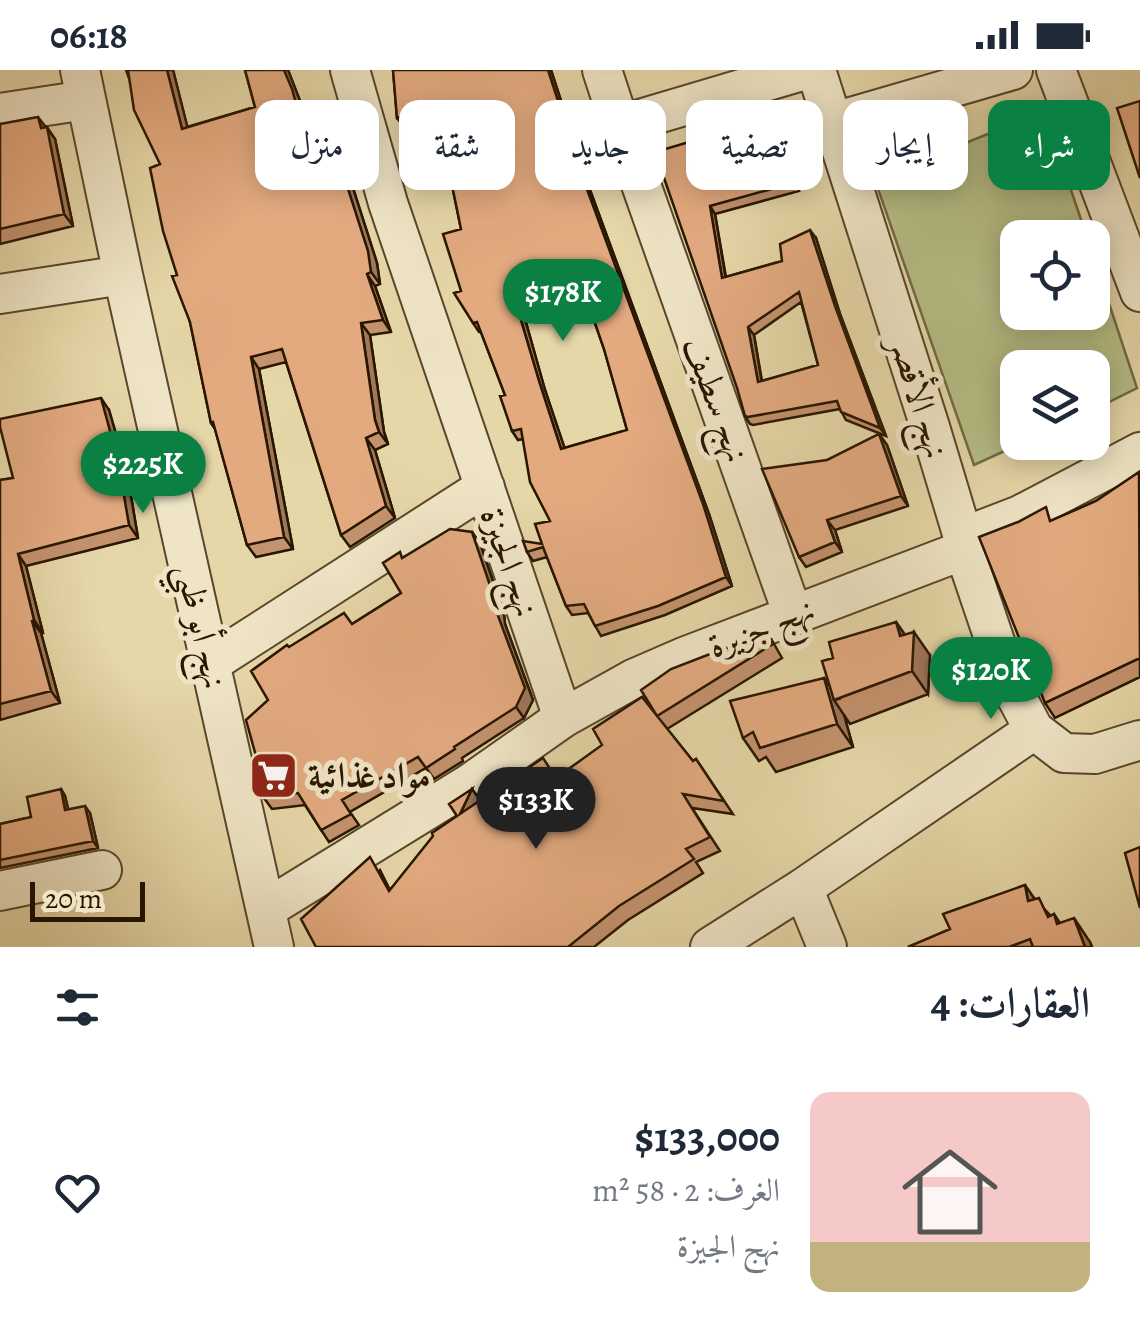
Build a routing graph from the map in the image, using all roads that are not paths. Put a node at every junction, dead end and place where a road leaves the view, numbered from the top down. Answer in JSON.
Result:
{"nodes":[{"id":1,"x":350,"y":70,"type":"edge"},
{"id":2,"x":602,"y":70,"type":"edge"},
{"id":3,"x":805,"y":70,"type":"edge"},
{"id":4,"x":816,"y":70,"type":"edge"},
{"id":5,"x":1013,"y":70,"type":"edge"},
{"id":6,"x":1056,"y":70,"type":"edge"},
{"id":7,"x":83,"y":85,"type":"edge"},
{"id":8,"x":612,"y":100,"type":"edge"},
{"id":9,"x":666,"y":111,"type":"edge"},
{"id":10,"x":0,"y":113,"type":"edge"},
{"id":11,"x":834,"y":122,"type":"junction"},
{"id":12,"x":643,"y":190,"type":"edge"},
{"id":13,"x":123,"y":274,"type":"junction"},
{"id":14,"x":1140,"y":292,"type":"edge"},
{"id":15,"x":0,"y":294,"type":"edge"},
{"id":16,"x":1140,"y":452,"type":"edge"},
{"id":17,"x":485,"y":487,"type":"junction"},
{"id":18,"x":963,"y":544,"type":"junction"},
{"id":19,"x":793,"y":615,"type":"junction"},
{"id":20,"x":210,"y":664,"type":"junction"},
{"id":21,"x":563,"y":718,"type":"junction"},
{"id":22,"x":1034,"y":730,"type":"junction"},
{"id":23,"x":1140,"y":740,"type":"edge"},
{"id":24,"x":102,"y":870,"type":"dead end"},
{"id":25,"x":803,"y":888,"type":"junction"},
{"id":26,"x":0,"y":891,"type":"edge"},
{"id":27,"x":266,"y":909,"type":"junction"},
{"id":28,"x":274,"y":947,"type":"edge"},
{"id":29,"x":710,"y":947,"type":"edge"},
{"id":30,"x":826,"y":947,"type":"edge"}],
"edges":[{"from":1,"to":17,"type":"street","name":"نهج الجيزة"},
{"from":2,"to":8,"type":"street","name":"نهج سطيف"},
{"from":3,"to":9,"type":"street"},
{"from":4,"to":11,"type":"street","name":"نهج الأقصر"},
{"from":5,"to":11,"type":"street"},
{"from":6,"to":14,"type":"street"},
{"from":7,"to":10,"type":"street"},
{"from":7,"to":13,"type":"street","name":"نهج أبو ظبي"},
{"from":11,"to":18,"type":"street","name":"نهج الأقصر"},
{"from":12,"to":19,"type":"street","name":"نهج سطيف"},
{"from":13,"to":15,"type":"street"},
{"from":13,"to":20,"type":"street","name":"نهج أبو ظبي"},
{"from":16,"to":18,"type":"street"},
{"from":17,"to":20,"type":"street"},
{"from":17,"to":21,"type":"street","name":"نهج الجيزة"},
{"from":18,"to":19,"type":"street","name":"نهج جزيرة"},
{"from":18,"to":22,"type":"street","name":"نهج الأقصر"},
{"from":19,"to":21,"type":"street","name":"نهج جزيرة"},
{"from":20,"to":27,"type":"street","name":"نهج أبو ظبي"},
{"from":21,"to":27,"type":"street"},
{"from":22,"to":23,"type":"street"},
{"from":22,"to":25,"type":"street"},
{"from":24,"to":26,"type":"street"},
{"from":25,"to":29,"type":"street"},
{"from":25,"to":30,"type":"street"},
{"from":27,"to":28,"type":"street","name":"نهج أبو ظبي"}]}
